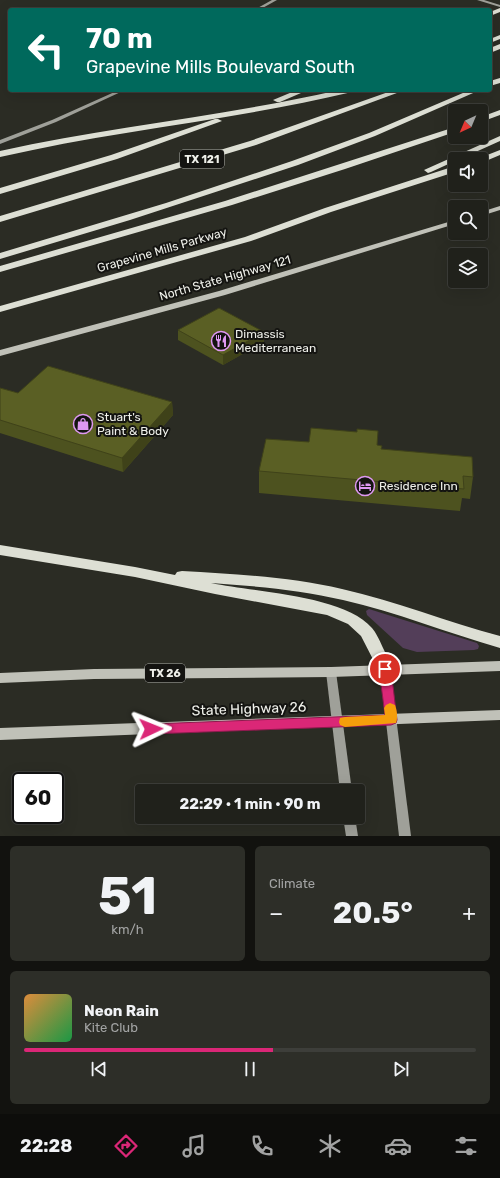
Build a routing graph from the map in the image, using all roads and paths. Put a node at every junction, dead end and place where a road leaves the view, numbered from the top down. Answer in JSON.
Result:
{"nodes":[{"id":1,"x":275,"y":0,"type":"edge"},
{"id":2,"x":479,"y":0,"type":"edge"},
{"id":3,"x":500,"y":6,"type":"edge"},
{"id":4,"x":260,"y":8,"type":"edge"},
{"id":5,"x":118,"y":92,"type":"edge"},
{"id":6,"x":298,"y":92,"type":"edge"},
{"id":7,"x":340,"y":92,"type":"edge"},
{"id":8,"x":394,"y":92,"type":"edge"},
{"id":9,"x":471,"y":92,"type":"edge"},
{"id":10,"x":500,"y":112,"type":"edge"},
{"id":11,"x":488,"y":117,"type":"edge"},
{"id":12,"x":448,"y":131,"type":"edge"},
{"id":13,"x":500,"y":138,"type":"edge"},
{"id":14,"x":0,"y":142,"type":"edge"},
{"id":15,"x":500,"y":152,"type":"edge"},
{"id":16,"x":0,"y":154,"type":"edge"},
{"id":17,"x":488,"y":157,"type":"edge"},
{"id":18,"x":448,"y":171,"type":"edge"},
{"id":19,"x":0,"y":191,"type":"edge"},
{"id":20,"x":500,"y":208,"type":"edge"},
{"id":21,"x":328,"y":210,"type":"junction"},
{"id":22,"x":488,"y":212,"type":"edge"},
{"id":23,"x":0,"y":219,"type":"edge"},
{"id":24,"x":448,"y":224,"type":"edge"},
{"id":25,"x":0,"y":256,"type":"edge"},
{"id":26,"x":0,"y":269,"type":"edge"},
{"id":27,"x":0,"y":309,"type":"edge"},
{"id":28,"x":0,"y":353,"type":"edge"},
{"id":29,"x":0,"y":550,"type":"edge"},
{"id":30,"x":135,"y":572,"type":"junction"},
{"id":31,"x":500,"y":642,"type":"edge"},
{"id":32,"x":500,"y":666,"type":"edge"},
{"id":33,"x":385,"y":669,"type":"junction"},
{"id":34,"x":331,"y":672,"type":"junction"},
{"id":35,"x":0,"y":678,"type":"edge"},
{"id":36,"x":500,"y":715,"type":"edge"},
{"id":37,"x":391,"y":720,"type":"junction"},
{"id":38,"x":337,"y":722,"type":"junction"},
{"id":39,"x":0,"y":734,"type":"edge"},
{"id":40,"x":345,"y":784,"type":"edge"},
{"id":41,"x":350,"y":824,"type":"edge"},
{"id":42,"x":352,"y":836,"type":"edge"},
{"id":43,"x":406,"y":836,"type":"edge"}],
"edges":[{"from":1,"to":4,"type":"main road"},
{"from":2,"to":3,"type":"main road"},
{"from":5,"to":14,"type":"main road"},
{"from":6,"to":19,"type":"highway"},
{"from":7,"to":16,"type":"highway"},
{"from":8,"to":23,"type":"highway","number":"TX 121"},
{"from":9,"to":25,"type":"highway","number":"TX 121"},
{"from":10,"to":11,"type":"highway"},
{"from":12,"to":26,"type":"highway"},
{"from":13,"to":21,"type":"highway"},
{"from":15,"to":17,"type":"highway"},
{"from":18,"to":21,"type":"highway"},
{"from":20,"to":22,"type":"main road"},
{"from":21,"to":27,"type":"highway","name":"Grapevine Mills Parkway"},
{"from":24,"to":28,"type":"main road","name":"North State Highway 121"},
{"from":29,"to":30,"type":"highway"},
{"from":30,"to":31,"type":"highway"},
{"from":30,"to":33,"type":"highway"},
{"from":32,"to":33,"type":"main road","number":"TX 26"},
{"from":33,"to":34,"type":"main road","number":"TX 26"},
{"from":33,"to":37,"type":"main road"},
{"from":34,"to":35,"type":"main road","number":"TX 26"},
{"from":34,"to":38,"type":"main road"},
{"from":36,"to":37,"type":"main road","name":"State Highway 26"},
{"from":37,"to":38,"type":"main road","name":"State Highway 26"},
{"from":37,"to":43,"type":"main road"},
{"from":38,"to":39,"type":"main road","name":"State Highway 26"},
{"from":38,"to":40,"type":"main road"},
{"from":41,"to":42,"type":"main road"}]}
